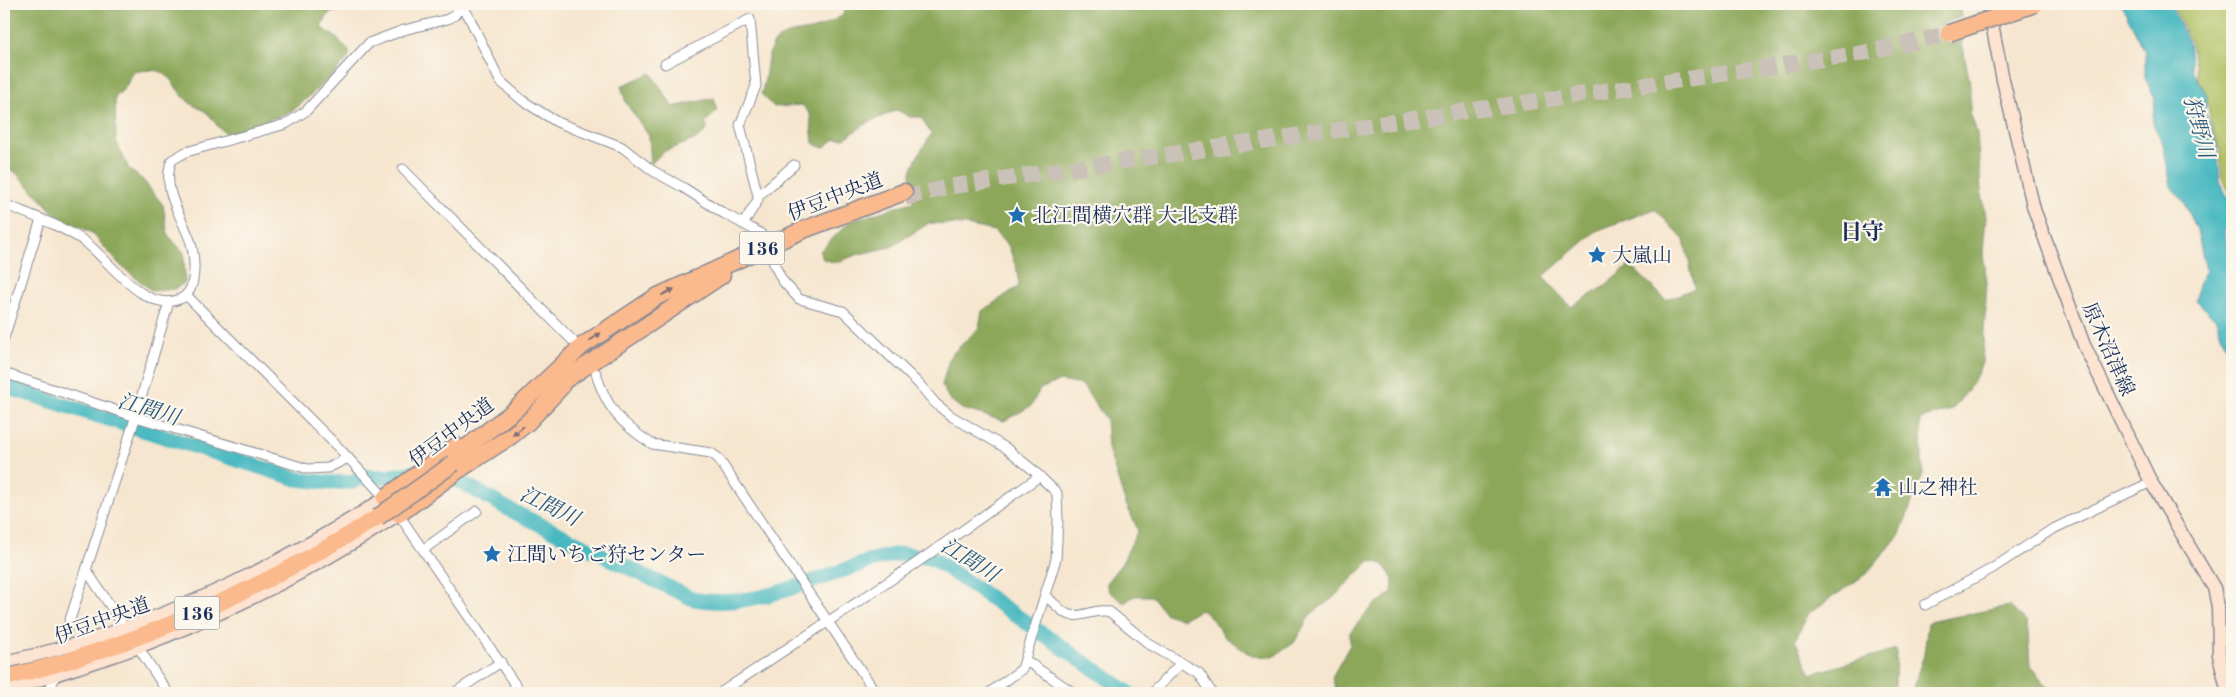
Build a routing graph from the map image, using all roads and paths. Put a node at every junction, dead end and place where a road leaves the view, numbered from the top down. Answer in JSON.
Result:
{"nodes":[{"id":1,"x":1988,"y":4,"type":"edge"},
{"id":2,"x":2020,"y":4,"type":"edge"},
{"id":3,"x":2035,"y":4,"type":"edge"},
{"id":4,"x":665,"y":64,"type":"dead end"},
{"id":5,"x":794,"y":165,"type":"dead end"},
{"id":6,"x":403,"y":169,"type":"dead end"},
{"id":7,"x":904,"y":195,"type":"tunnel mouth"},
{"id":8,"x":758,"y":196,"type":"junction"},
{"id":9,"x":4,"y":204,"type":"edge"},
{"id":10,"x":41,"y":220,"type":"junction"},
{"id":11,"x":743,"y":224,"type":"junction"},
{"id":12,"x":765,"y":240,"type":"dead end"},
{"id":13,"x":770,"y":254,"type":"dead end"},
{"id":14,"x":186,"y":296,"type":"junction"},
{"id":15,"x":170,"y":302,"type":"junction"},
{"id":16,"x":4,"y":338,"type":"edge"},
{"id":17,"x":573,"y":341,"type":"dead end"},
{"id":18,"x":4,"y":373,"type":"edge"},
{"id":19,"x":596,"y":373,"type":"dead end"},
{"id":20,"x":135,"y":418,"type":"junction"},
{"id":21,"x":348,"y":458,"type":"junction"},
{"id":22,"x":451,"y":463,"type":"junction"},
{"id":23,"x":1040,"y":476,"type":"junction"},
{"id":24,"x":2151,"y":482,"type":"junction"},
{"id":25,"x":385,"y":498,"type":"junction"},
{"id":26,"x":478,"y":511,"type":"dead end"},
{"id":27,"x":376,"y":514,"type":"junction"},
{"id":28,"x":399,"y":514,"type":"junction"},
{"id":29,"x":424,"y":549,"type":"junction"},
{"id":30,"x":87,"y":570,"type":"junction"},
{"id":31,"x":1045,"y":596,"type":"junction"},
{"id":32,"x":1925,"y":605,"type":"dead end"},
{"id":33,"x":827,"y":621,"type":"junction"},
{"id":34,"x":124,"y":625,"type":"dead end"},
{"id":35,"x":65,"y":635,"type":"dead end"},
{"id":36,"x":140,"y":650,"type":"dead end"},
{"id":37,"x":1025,"y":660,"type":"junction"},
{"id":38,"x":4,"y":662,"type":"edge"},
{"id":39,"x":501,"y":662,"type":"junction"},
{"id":40,"x":1182,"y":662,"type":"junction"},
{"id":41,"x":4,"y":673,"type":"edge"},
{"id":42,"x":4,"y":678,"type":"edge"},
{"id":43,"x":54,"y":678,"type":"dead end"},
{"id":44,"x":4,"y":692,"type":"edge"},
{"id":45,"x":49,"y":693,"type":"edge"},
{"id":46,"x":168,"y":693,"type":"edge"},
{"id":47,"x":454,"y":693,"type":"edge"},
{"id":48,"x":521,"y":693,"type":"edge"},
{"id":49,"x":720,"y":693,"type":"edge"},
{"id":50,"x":876,"y":693,"type":"edge"},
{"id":51,"x":989,"y":693,"type":"edge"},
{"id":52,"x":1074,"y":693,"type":"edge"},
{"id":53,"x":1152,"y":693,"type":"edge"},
{"id":54,"x":1212,"y":693,"type":"edge"},
{"id":55,"x":2228,"y":693,"type":"edge"}],
"edges":[{"from":1,"to":24,"type":"main road","name":"原木沼津線"},
{"from":2,"to":3,"type":"highway","bridge":true},
{"from":4,"to":8,"type":"street"},
{"from":5,"to":8,"type":"street"},
{"from":6,"to":17,"type":"street"},
{"from":7,"to":22,"type":"highway","name":"伊豆中央道","number":"136"},
{"from":8,"to":11,"type":"street"},
{"from":9,"to":10,"type":"street"},
{"from":10,"to":15,"type":"street"},
{"from":10,"to":16,"type":"street"},
{"from":11,"to":12,"type":"street"},
{"from":11,"to":14,"type":"street"},
{"from":13,"to":23,"type":"street"},
{"from":14,"to":15,"type":"street"},
{"from":14,"to":21,"type":"street"},
{"from":15,"to":20,"type":"street"},
{"from":18,"to":20,"type":"street"},
{"from":19,"to":33,"type":"street"},
{"from":20,"to":21,"type":"street"},
{"from":20,"to":30,"type":"street"},
{"from":21,"to":25,"type":"street"},
{"from":22,"to":25,"type":"highway","number":"136"},
{"from":22,"to":27,"type":"highway","name":"伊豆中央道","number":"136"},
{"from":22,"to":28,"type":"highway"},
{"from":23,"to":31,"type":"street"},
{"from":23,"to":33,"type":"street"},
{"from":24,"to":32,"type":"street"},
{"from":24,"to":55,"type":"main road","name":"原木沼津線"},
{"from":25,"to":28,"type":"street"},
{"from":25,"to":38,"type":"main road"},
{"from":26,"to":29,"type":"street"},
{"from":27,"to":41,"type":"highway","name":"伊豆中央道","number":"136"},
{"from":27,"to":42,"type":"highway","name":"伊豆中央道","number":"136"},
{"from":28,"to":29,"type":"street"},
{"from":28,"to":44,"type":"main road"},
{"from":29,"to":39,"type":"street"},
{"from":30,"to":34,"type":"street"},
{"from":30,"to":35,"type":"street"},
{"from":31,"to":37,"type":"street"},
{"from":31,"to":40,"type":"street"},
{"from":33,"to":49,"type":"street"},
{"from":33,"to":50,"type":"street"},
{"from":36,"to":46,"type":"street"},
{"from":37,"to":51,"type":"street"},
{"from":37,"to":52,"type":"street"},
{"from":39,"to":47,"type":"street"},
{"from":39,"to":48,"type":"street"},
{"from":40,"to":53,"type":"street"},
{"from":40,"to":54,"type":"street"},
{"from":43,"to":45,"type":"street"}]}
